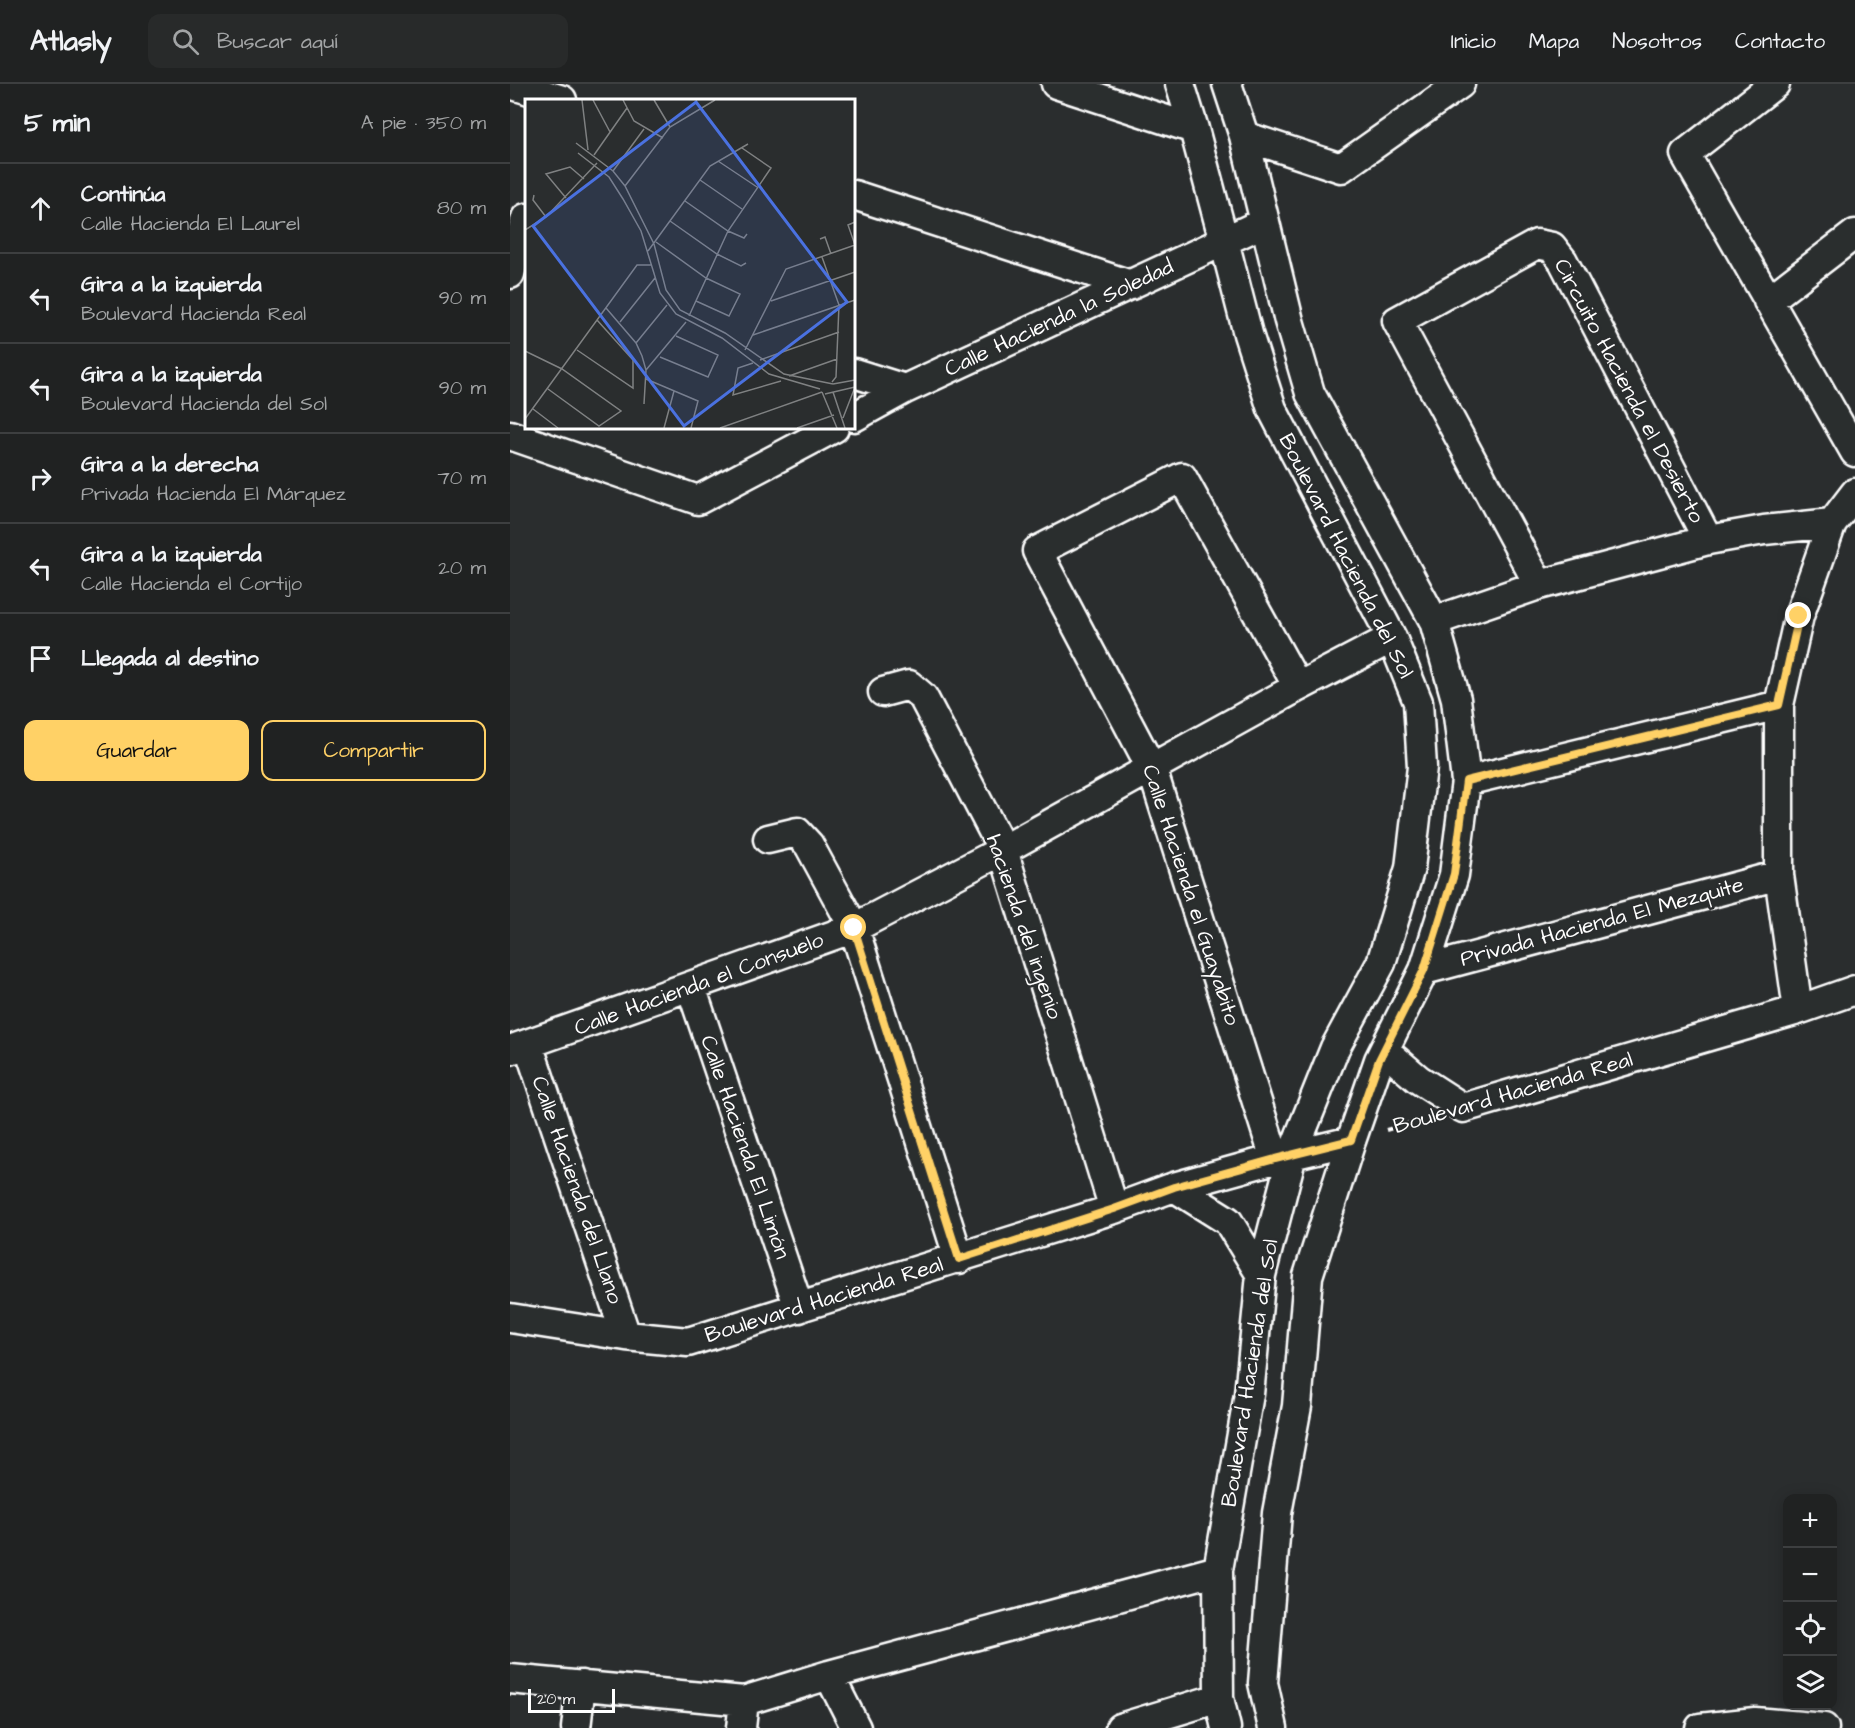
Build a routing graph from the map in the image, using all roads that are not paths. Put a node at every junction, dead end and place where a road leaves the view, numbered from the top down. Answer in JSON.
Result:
{"nodes":[{"id":1,"x":510,"y":84,"type":"edge"},
{"id":2,"x":574,"y":84,"type":"edge"},
{"id":3,"x":1056,"y":84,"type":"edge"},
{"id":4,"x":1180,"y":84,"type":"edge"},
{"id":5,"x":1227,"y":84,"type":"edge"},
{"id":6,"x":1460,"y":84,"type":"edge"},
{"id":7,"x":1775,"y":84,"type":"edge"},
{"id":8,"x":558,"y":99,"type":"edge"},
{"id":9,"x":562,"y":99,"type":"edge"},
{"id":10,"x":1194,"y":129,"type":"junction"},
{"id":11,"x":1244,"y":136,"type":"junction"},
{"id":12,"x":855,"y":195,"type":"edge"},
{"id":13,"x":525,"y":222,"type":"edge"},
{"id":14,"x":1265,"y":222,"type":"junction"},
{"id":15,"x":1855,"y":234,"type":"edge"},
{"id":16,"x":1224,"y":241,"type":"junction"},
{"id":17,"x":515,"y":267,"type":"edge"},
{"id":18,"x":1131,"y":285,"type":"junction"},
{"id":19,"x":1768,"y":301,"type":"junction"},
{"id":20,"x":855,"y":373,"type":"edge"},
{"id":21,"x":905,"y":389,"type":"junction"},
{"id":22,"x":855,"y":416,"type":"edge"},
{"id":23,"x":832,"y":429,"type":"edge"},
{"id":24,"x":510,"y":435,"type":"edge"},
{"id":25,"x":1855,"y":452,"type":"edge"},
{"id":26,"x":1855,"y":493,"type":"edge"},
{"id":27,"x":1832,"y":523,"type":"junction"},
{"id":28,"x":1708,"y":540,"type":"junction"},
{"id":29,"x":1539,"y":585,"type":"junction"},
{"id":30,"x":1434,"y":621,"type":"junction"},
{"id":31,"x":1392,"y":638,"type":"junction"},
{"id":32,"x":1298,"y":687,"type":"junction"},
{"id":33,"x":883,"y":692,"type":"dead end"},
{"id":34,"x":1779,"y":705,"type":"junction"},
{"id":35,"x":1152,"y":769,"type":"junction"},
{"id":36,"x":1466,"y":781,"type":"junction"},
{"id":37,"x":768,"y":839,"type":"dead end"},
{"id":38,"x":1003,"y":850,"type":"junction"},
{"id":39,"x":1779,"y":874,"type":"junction"},
{"id":40,"x":854,"y":928,"type":"junction"},
{"id":41,"x":1424,"y":970,"type":"junction"},
{"id":42,"x":691,"y":987,"type":"junction"},
{"id":43,"x":1855,"y":990,"type":"edge"},
{"id":44,"x":1798,"y":1010,"type":"junction"},
{"id":45,"x":519,"y":1047,"type":"edge"},
{"id":46,"x":1384,"y":1050,"type":"junction"},
{"id":47,"x":1351,"y":1140,"type":"junction"},
{"id":48,"x":1283,"y":1157,"type":"junction"},
{"id":49,"x":1174,"y":1187,"type":"junction"},
{"id":50,"x":1114,"y":1209,"type":"junction"},
{"id":51,"x":959,"y":1259,"type":"junction"},
{"id":52,"x":1261,"y":1275,"type":"junction"},
{"id":53,"x":798,"y":1308,"type":"junction"},
{"id":54,"x":510,"y":1318,"type":"edge"},
{"id":55,"x":626,"y":1336,"type":"junction"},
{"id":56,"x":1218,"y":1570,"type":"junction"},
{"id":57,"x":829,"y":1675,"type":"junction"},
{"id":58,"x":510,"y":1679,"type":"edge"},
{"id":59,"x":581,"y":1685,"type":"junction"},
{"id":60,"x":1219,"y":1698,"type":"junction"},
{"id":61,"x":742,"y":1715,"type":"edge"},
{"id":62,"x":1755,"y":1725,"type":"edge"},
{"id":63,"x":576,"y":1728,"type":"edge"},
{"id":64,"x":856,"y":1728,"type":"edge"},
{"id":65,"x":1120,"y":1728,"type":"edge"},
{"id":66,"x":1226,"y":1728,"type":"edge"},
{"id":67,"x":1273,"y":1728,"type":"edge"},
{"id":68,"x":1701,"y":1728,"type":"edge"},
{"id":69,"x":1824,"y":1728,"type":"edge"}],
"edges":[{"from":1,"to":8,"type":"street"},
{"from":2,"to":9,"type":"street"},
{"from":3,"to":10,"type":"street"},
{"from":4,"to":10,"type":"street","name":"Boulevard Hacienda del Sol"},
{"from":5,"to":11,"type":"street","name":"Boulevard Hacienda del Sol"},
{"from":6,"to":11,"type":"street"},
{"from":7,"to":19,"type":"street"},
{"from":10,"to":16,"type":"street","name":"Boulevard Hacienda del Sol"},
{"from":11,"to":14,"type":"street","name":"Boulevard Hacienda del Sol"},
{"from":12,"to":18,"type":"street"},
{"from":13,"to":17,"type":"street"},
{"from":14,"to":16,"type":"street","name":"Calle Hacienda la Soledad"},
{"from":14,"to":30,"type":"street","name":"Boulevard Hacienda del Sol"},
{"from":15,"to":19,"type":"street"},
{"from":16,"to":18,"type":"street","name":"Calle Hacienda la Soledad"},
{"from":16,"to":31,"type":"street","name":"Boulevard Hacienda del Sol"},
{"from":18,"to":21,"type":"street","name":"Calle Hacienda la Soledad"},
{"from":19,"to":25,"type":"street"},
{"from":20,"to":21,"type":"street"},
{"from":21,"to":22,"type":"street","name":"Calle Hacienda la Soledad"},
{"from":23,"to":24,"type":"street"},
{"from":26,"to":27,"type":"street"},
{"from":27,"to":28,"type":"street"},
{"from":27,"to":34,"type":"street"},
{"from":28,"to":29,"type":"street"},
{"from":28,"to":29,"type":"street","name":"Circuito Hacienda el Desierto"},
{"from":29,"to":30,"type":"street"},
{"from":30,"to":36,"type":"street","name":"Boulevard Hacienda del Sol"},
{"from":31,"to":32,"type":"street","name":"Calle Hacienda el Consuelo"},
{"from":31,"to":48,"type":"street","name":"Boulevard Hacienda del Sol"},
{"from":32,"to":35,"type":"street","name":"Calle Hacienda el Consuelo"},
{"from":32,"to":35,"type":"street","name":"Calle Hacienda el Guayabito"},
{"from":33,"to":38,"type":"street","name":"hacienda del ingenio"},
{"from":34,"to":36,"type":"street"},
{"from":34,"to":39,"type":"street"},
{"from":35,"to":38,"type":"street","name":"Calle Hacienda el Consuelo"},
{"from":35,"to":48,"type":"street","name":"Calle Hacienda el Guayabito"},
{"from":36,"to":41,"type":"street","name":"Boulevard Hacienda del Sol"},
{"from":37,"to":40,"type":"street"},
{"from":38,"to":40,"type":"street","name":"Calle Hacienda el Consuelo"},
{"from":38,"to":50,"type":"street","name":"hacienda del ingenio"},
{"from":39,"to":41,"type":"street","name":"Privada Hacienda El Mezquite"},
{"from":39,"to":44,"type":"street"},
{"from":40,"to":42,"type":"street","name":"Calle Hacienda el Consuelo"},
{"from":40,"to":51,"type":"street"},
{"from":41,"to":46,"type":"street","name":"Boulevard Hacienda del Sol"},
{"from":42,"to":45,"type":"street","name":"Calle Hacienda el Consuelo"},
{"from":42,"to":53,"type":"street","name":"Calle Hacienda El Limón"},
{"from":43,"to":44,"type":"street","name":"Boulevard Hacienda Real"},
{"from":44,"to":46,"type":"street","name":"Boulevard Hacienda Real"},
{"from":45,"to":55,"type":"street","name":"Calle Hacienda del Llano"},
{"from":46,"to":47,"type":"street","name":"Boulevard Hacienda del Sol"},
{"from":47,"to":48,"type":"street","name":"Boulevard Hacienda Real"},
{"from":47,"to":67,"type":"street","name":"Boulevard Hacienda del Sol"},
{"from":48,"to":49,"type":"street","name":"Boulevard Hacienda Real"},
{"from":48,"to":52,"type":"street","name":"Boulevard Hacienda del Sol"},
{"from":49,"to":50,"type":"street","name":"Boulevard Hacienda Real"},
{"from":49,"to":52,"type":"street"},
{"from":50,"to":51,"type":"street","name":"Boulevard Hacienda Real"},
{"from":51,"to":53,"type":"street","name":"Boulevard Hacienda Real"},
{"from":52,"to":56,"type":"street","name":"Boulevard Hacienda del Sol"},
{"from":53,"to":55,"type":"street","name":"Boulevard Hacienda Real"},
{"from":54,"to":55,"type":"street","name":"Boulevard Hacienda Real"},
{"from":56,"to":57,"type":"street"},
{"from":56,"to":60,"type":"street","name":"Boulevard Hacienda del Sol"},
{"from":57,"to":61,"type":"street"},
{"from":57,"to":64,"type":"street"},
{"from":58,"to":59,"type":"street"},
{"from":59,"to":61,"type":"street"},
{"from":59,"to":63,"type":"street"},
{"from":60,"to":65,"type":"street"},
{"from":60,"to":66,"type":"street","name":"Boulevard Hacienda del Sol"},
{"from":62,"to":68,"type":"street"},
{"from":62,"to":69,"type":"street"}]}
